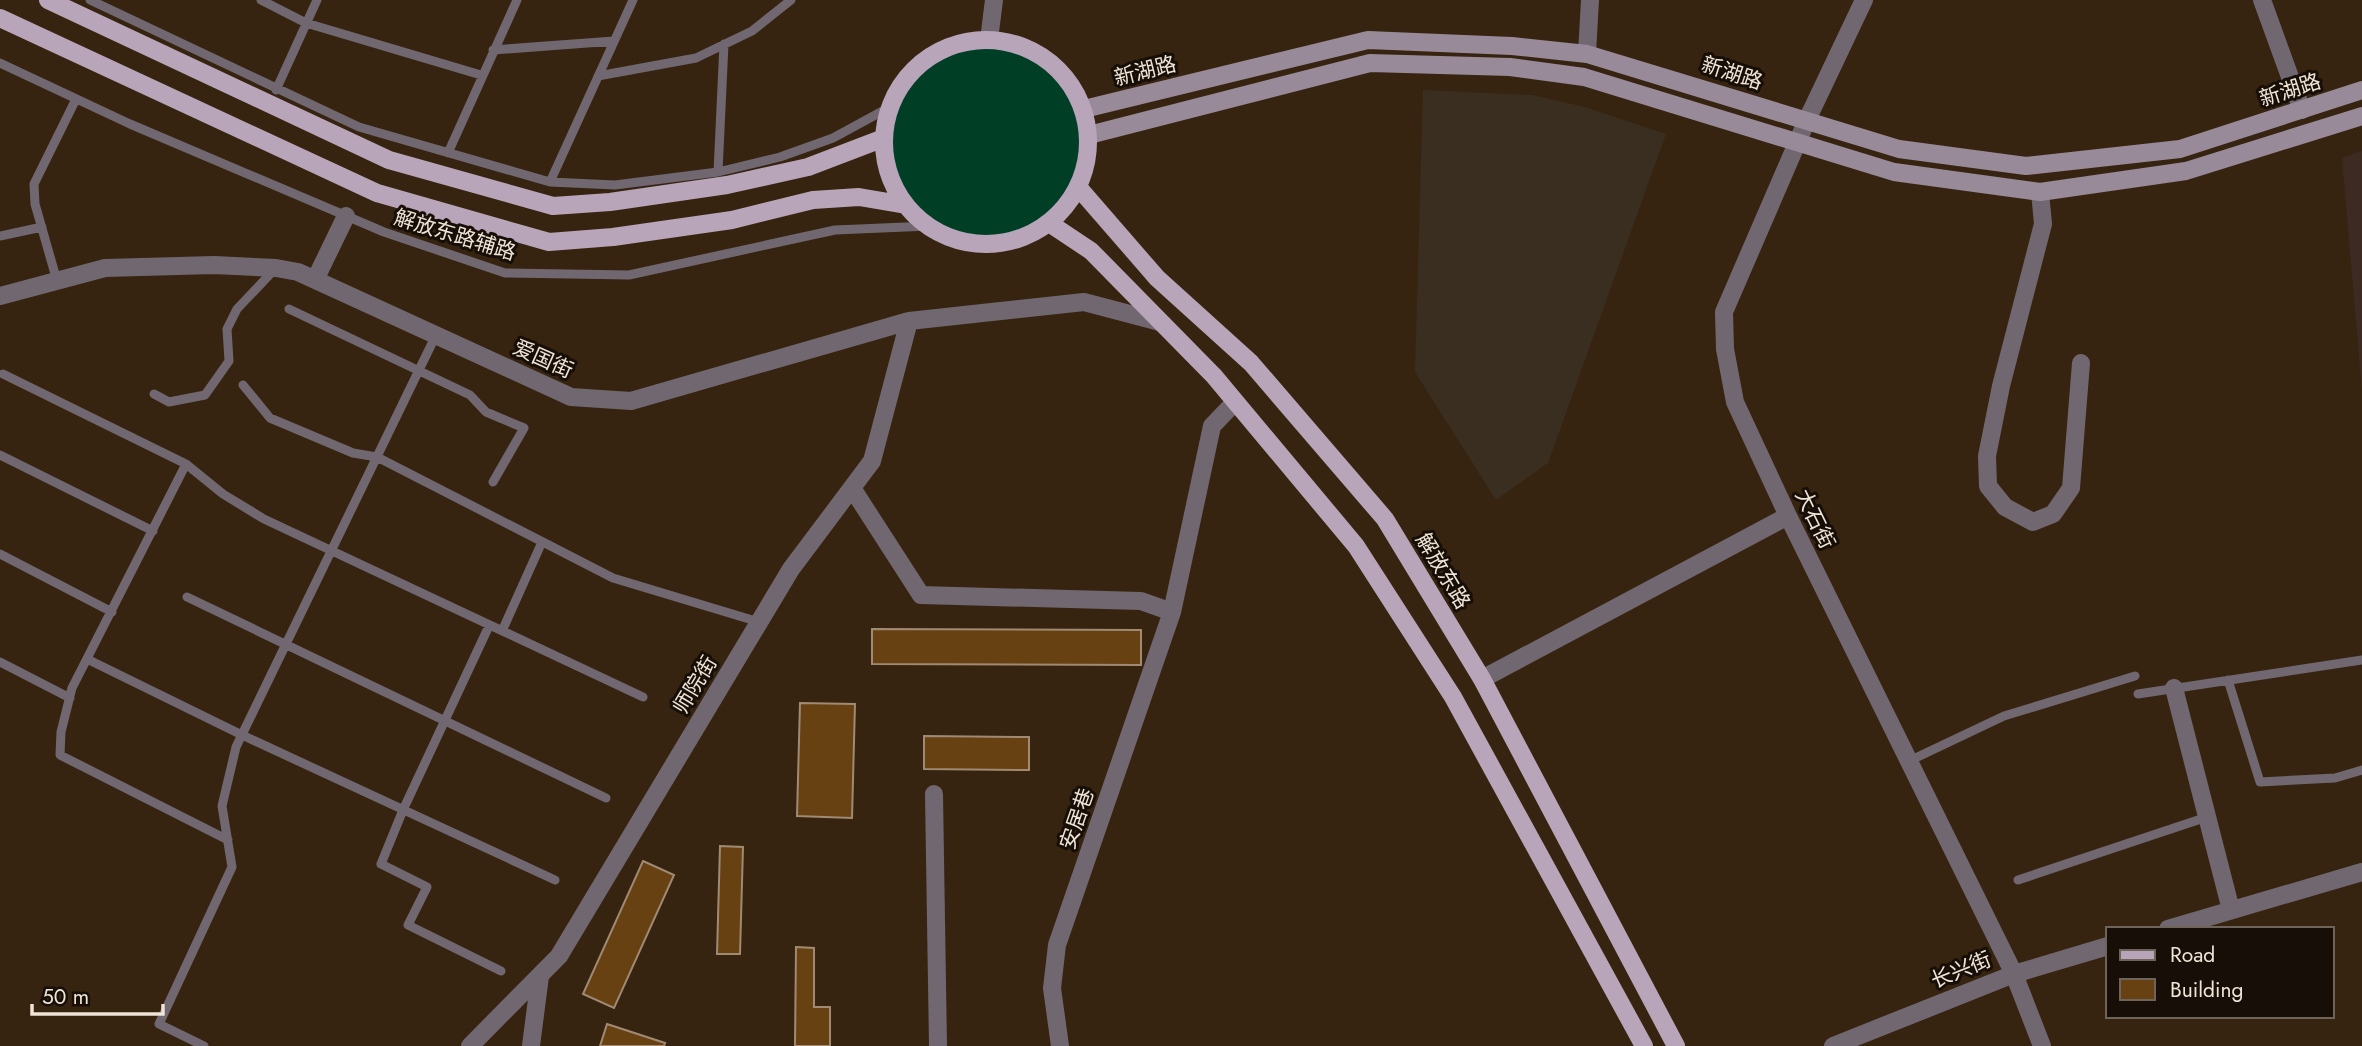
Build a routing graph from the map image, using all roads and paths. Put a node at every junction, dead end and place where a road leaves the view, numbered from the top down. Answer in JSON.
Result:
{"nodes":[{"id":1,"x":48,"y":0,"type":"edge"},
{"id":2,"x":90,"y":0,"type":"edge"},
{"id":3,"x":119,"y":0,"type":"edge"},
{"id":4,"x":261,"y":0,"type":"edge"},
{"id":5,"x":317,"y":0,"type":"edge"},
{"id":6,"x":517,"y":0,"type":"edge"},
{"id":7,"x":633,"y":0,"type":"edge"},
{"id":8,"x":791,"y":0,"type":"edge"},
{"id":9,"x":994,"y":0,"type":"edge"},
{"id":10,"x":1590,"y":0,"type":"edge"},
{"id":11,"x":1864,"y":0,"type":"edge"},
{"id":12,"x":2262,"y":0,"type":"edge"},
{"id":13,"x":114,"y":12,"type":"junction"},
{"id":14,"x":0,"y":19,"type":"edge"},
{"id":15,"x":306,"y":23,"type":"junction"},
{"id":16,"x":989,"y":40,"type":"junction"},
{"id":17,"x":614,"y":41,"type":"junction"},
{"id":18,"x":724,"y":44,"type":"junction"},
{"id":19,"x":493,"y":50,"type":"junction"},
{"id":20,"x":1587,"y":54,"type":"junction"},
{"id":21,"x":0,"y":63,"type":"edge"},
{"id":22,"x":481,"y":75,"type":"junction"},
{"id":23,"x":598,"y":76,"type":"junction"},
{"id":24,"x":276,"y":90,"type":"junction"},
{"id":25,"x":2362,"y":90,"type":"edge"},
{"id":26,"x":76,"y":99,"type":"junction"},
{"id":27,"x":890,"y":107,"type":"junction"},
{"id":28,"x":1084,"y":109,"type":"junction"},
{"id":29,"x":2302,"y":110,"type":"junction"},
{"id":30,"x":2362,"y":116,"type":"edge"},
{"id":31,"x":1807,"y":120,"type":"junction"},
{"id":32,"x":1089,"y":135,"type":"junction"},
{"id":33,"x":884,"y":138,"type":"junction"},
{"id":34,"x":1799,"y":142,"type":"junction"},
{"id":35,"x":448,"y":153,"type":"junction"},
{"id":36,"x":718,"y":172,"type":"junction"},
{"id":37,"x":550,"y":182,"type":"junction"},
{"id":38,"x":1078,"y":187,"type":"junction"},
{"id":39,"x":2040,"y":192,"type":"junction"},
{"id":40,"x":905,"y":205,"type":"junction"},
{"id":41,"x":346,"y":216,"type":"junction"},
{"id":42,"x":1049,"y":223,"type":"junction"},
{"id":43,"x":42,"y":226,"type":"junction"},
{"id":44,"x":929,"y":226,"type":"junction"},
{"id":45,"x":0,"y":236,"type":"edge"},
{"id":46,"x":276,"y":268,"type":"junction"},
{"id":47,"x":315,"y":280,"type":"junction"},
{"id":48,"x":57,"y":281,"type":"junction"},
{"id":49,"x":0,"y":296,"type":"edge"},
{"id":50,"x":289,"y":309,"type":"dead end"},
{"id":51,"x":909,"y":321,"type":"junction"},
{"id":52,"x":1160,"y":322,"type":"junction"},
{"id":53,"x":436,"y":335,"type":"junction"},
{"id":54,"x":2081,"y":363,"type":"dead end"},
{"id":55,"x":419,"y":371,"type":"junction"},
{"id":56,"x":3,"y":374,"type":"dead end"},
{"id":57,"x":243,"y":385,"type":"dead end"},
{"id":58,"x":154,"y":394,"type":"dead end"},
{"id":59,"x":1235,"y":402,"type":"junction"},
{"id":60,"x":0,"y":455,"type":"edge"},
{"id":61,"x":377,"y":457,"type":"junction"},
{"id":62,"x":186,"y":464,"type":"junction"},
{"id":63,"x":493,"y":482,"type":"dead end"},
{"id":64,"x":852,"y":488,"type":"junction"},
{"id":65,"x":1788,"y":516,"type":"junction"},
{"id":66,"x":153,"y":531,"type":"junction"},
{"id":67,"x":542,"y":542,"type":"junction"},
{"id":68,"x":331,"y":551,"type":"junction"},
{"id":69,"x":0,"y":554,"type":"edge"},
{"id":70,"x":187,"y":597,"type":"dead end"},
{"id":71,"x":112,"y":612,"type":"junction"},
{"id":72,"x":1172,"y":612,"type":"junction"},
{"id":73,"x":759,"y":622,"type":"junction"},
{"id":74,"x":489,"y":626,"type":"junction"},
{"id":75,"x":502,"y":631,"type":"junction"},
{"id":76,"x":285,"y":645,"type":"junction"},
{"id":77,"x":87,"y":659,"type":"junction"},
{"id":78,"x":2362,"y":660,"type":"edge"},
{"id":79,"x":0,"y":662,"type":"edge"},
{"id":80,"x":2135,"y":676,"type":"dead end"},
{"id":81,"x":1482,"y":680,"type":"junction"},
{"id":82,"x":2228,"y":680,"type":"junction"},
{"id":83,"x":2175,"y":688,"type":"junction"},
{"id":84,"x":2138,"y":694,"type":"dead end"},
{"id":85,"x":643,"y":697,"type":"dead end"},
{"id":86,"x":70,"y":698,"type":"junction"},
{"id":87,"x":444,"y":719,"type":"junction"},
{"id":88,"x":242,"y":735,"type":"junction"},
{"id":89,"x":1909,"y":761,"type":"junction"},
{"id":90,"x":2362,"y":769,"type":"edge"},
{"id":91,"x":934,"y":794,"type":"dead end"},
{"id":92,"x":606,"y":798,"type":"dead end"},
{"id":93,"x":403,"y":810,"type":"junction"},
{"id":94,"x":2207,"y":817,"type":"junction"},
{"id":95,"x":228,"y":840,"type":"junction"},
{"id":96,"x":2362,"y":872,"type":"edge"},
{"id":97,"x":555,"y":880,"type":"dead end"},
{"id":98,"x":2018,"y":880,"type":"dead end"},
{"id":99,"x":2231,"y":910,"type":"junction"},
{"id":100,"x":2175,"y":927,"type":"edge"},
{"id":101,"x":2106,"y":947,"type":"edge"},
{"id":102,"x":501,"y":971,"type":"dead end"},
{"id":103,"x":2014,"y":974,"type":"junction"},
{"id":104,"x":540,"y":976,"type":"junction"},
{"id":105,"x":204,"y":1046,"type":"edge"},
{"id":106,"x":470,"y":1046,"type":"edge"},
{"id":107,"x":531,"y":1046,"type":"edge"},
{"id":108,"x":938,"y":1046,"type":"edge"},
{"id":109,"x":1060,"y":1046,"type":"edge"},
{"id":110,"x":1644,"y":1046,"type":"edge"},
{"id":111,"x":1676,"y":1046,"type":"edge"},
{"id":112,"x":1833,"y":1046,"type":"edge"},
{"id":113,"x":2042,"y":1046,"type":"edge"}],
"edges":[{"from":1,"to":33,"type":"main road"},
{"from":2,"to":13,"type":"lane"},
{"from":3,"to":13,"type":"lane"},
{"from":4,"to":15,"type":"lane"},
{"from":5,"to":15,"type":"lane"},
{"from":6,"to":19,"type":"lane"},
{"from":7,"to":17,"type":"lane"},
{"from":8,"to":18,"type":"lane"},
{"from":9,"to":16,"type":"street"},
{"from":10,"to":20,"type":"street"},
{"from":11,"to":31,"type":"street","name":"大石街"},
{"from":12,"to":29,"type":"street"},
{"from":13,"to":24,"type":"lane"},
{"from":14,"to":40,"type":"main road"},
{"from":15,"to":22,"type":"lane"},
{"from":15,"to":24,"type":"lane"},
{"from":16,"to":27,"type":"main road"},
{"from":16,"to":28,"type":"main road"},
{"from":17,"to":19,"type":"lane"},
{"from":17,"to":23,"type":"lane"},
{"from":18,"to":23,"type":"lane"},
{"from":18,"to":36,"type":"lane"},
{"from":19,"to":22,"type":"lane"},
{"from":20,"to":28,"type":"main road","name":"新湖路"},
{"from":20,"to":31,"type":"main road","name":"新湖路"},
{"from":21,"to":26,"type":"lane","name":"解放东路辅路"},
{"from":22,"to":35,"type":"lane"},
{"from":23,"to":37,"type":"lane"},
{"from":24,"to":35,"type":"lane"},
{"from":25,"to":29,"type":"main road","name":"新湖路"},
{"from":26,"to":41,"type":"lane","name":"解放东路辅路"},
{"from":26,"to":43,"type":"lane"},
{"from":27,"to":33,"type":"main road"},
{"from":27,"to":36,"type":"lane"},
{"from":28,"to":32,"type":"main road"},
{"from":29,"to":31,"type":"main road","name":"新湖路"},
{"from":30,"to":39,"type":"main road"},
{"from":31,"to":34,"type":"street","name":"大石街"},
{"from":32,"to":34,"type":"main road"},
{"from":32,"to":38,"type":"main road"},
{"from":33,"to":40,"type":"main road"},
{"from":34,"to":39,"type":"main road"},
{"from":34,"to":65,"type":"street","name":"大石街"},
{"from":35,"to":37,"type":"lane"},
{"from":36,"to":37,"type":"lane"},
{"from":38,"to":42,"type":"main road"},
{"from":38,"to":81,"type":"main road","name":"解放东路"},
{"from":39,"to":54,"type":"street"},
{"from":40,"to":44,"type":"main road"},
{"from":41,"to":44,"type":"lane","name":"解放东路辅路"},
{"from":41,"to":47,"type":"street"},
{"from":42,"to":44,"type":"main road"},
{"from":42,"to":52,"type":"main road"},
{"from":43,"to":45,"type":"lane"},
{"from":43,"to":48,"type":"lane"},
{"from":46,"to":47,"type":"street","name":"爱国街"},
{"from":46,"to":48,"type":"street","name":"爱国街"},
{"from":46,"to":58,"type":"lane"},
{"from":47,"to":53,"type":"street","name":"爱国街"},
{"from":48,"to":49,"type":"street","name":"爱国街"},
{"from":50,"to":55,"type":"lane"},
{"from":51,"to":52,"type":"street","name":"爱国街"},
{"from":51,"to":53,"type":"street","name":"爱国街"},
{"from":51,"to":64,"type":"street","name":"师院街"},
{"from":52,"to":59,"type":"main road"},
{"from":53,"to":55,"type":"lane"},
{"from":55,"to":61,"type":"lane"},
{"from":55,"to":63,"type":"lane"},
{"from":56,"to":62,"type":"lane"},
{"from":57,"to":61,"type":"lane"},
{"from":59,"to":72,"type":"street","name":"安居巷"},
{"from":59,"to":110,"type":"main road"},
{"from":60,"to":66,"type":"lane"},
{"from":61,"to":67,"type":"lane"},
{"from":61,"to":68,"type":"lane"},
{"from":62,"to":66,"type":"lane"},
{"from":62,"to":68,"type":"lane"},
{"from":64,"to":72,"type":"street"},
{"from":64,"to":73,"type":"street","name":"师院街"},
{"from":65,"to":81,"type":"street"},
{"from":65,"to":89,"type":"street","name":"大石街"},
{"from":66,"to":71,"type":"lane"},
{"from":67,"to":73,"type":"lane"},
{"from":67,"to":75,"type":"lane"},
{"from":68,"to":74,"type":"lane"},
{"from":68,"to":76,"type":"lane"},
{"from":69,"to":71,"type":"lane"},
{"from":70,"to":76,"type":"lane"},
{"from":71,"to":77,"type":"lane"},
{"from":72,"to":109,"type":"street","name":"安居巷"},
{"from":73,"to":104,"type":"street","name":"师院街"},
{"from":74,"to":75,"type":"lane"},
{"from":74,"to":87,"type":"lane"},
{"from":75,"to":85,"type":"lane"},
{"from":76,"to":87,"type":"lane"},
{"from":76,"to":88,"type":"lane"},
{"from":77,"to":86,"type":"lane"},
{"from":77,"to":88,"type":"lane"},
{"from":78,"to":82,"type":"lane"},
{"from":79,"to":86,"type":"lane"},
{"from":80,"to":89,"type":"lane"},
{"from":81,"to":111,"type":"main road","name":"解放东路"},
{"from":82,"to":83,"type":"lane"},
{"from":82,"to":90,"type":"lane"},
{"from":83,"to":84,"type":"lane"},
{"from":83,"to":94,"type":"street"},
{"from":86,"to":95,"type":"lane"},
{"from":87,"to":92,"type":"lane"},
{"from":87,"to":93,"type":"lane"},
{"from":88,"to":93,"type":"lane"},
{"from":88,"to":95,"type":"lane"},
{"from":89,"to":103,"type":"street","name":"大石街"},
{"from":91,"to":108,"type":"street"},
{"from":93,"to":97,"type":"lane"},
{"from":93,"to":102,"type":"lane"},
{"from":94,"to":98,"type":"lane"},
{"from":94,"to":99,"type":"street"},
{"from":95,"to":105,"type":"lane"},
{"from":96,"to":99,"type":"street"},
{"from":99,"to":100,"type":"street"},
{"from":101,"to":103,"type":"street","name":"长兴街"},
{"from":103,"to":112,"type":"street","name":"长兴街"},
{"from":103,"to":113,"type":"street","name":"大石街"},
{"from":104,"to":106,"type":"street","name":"师院街"},
{"from":104,"to":107,"type":"street"}]}
